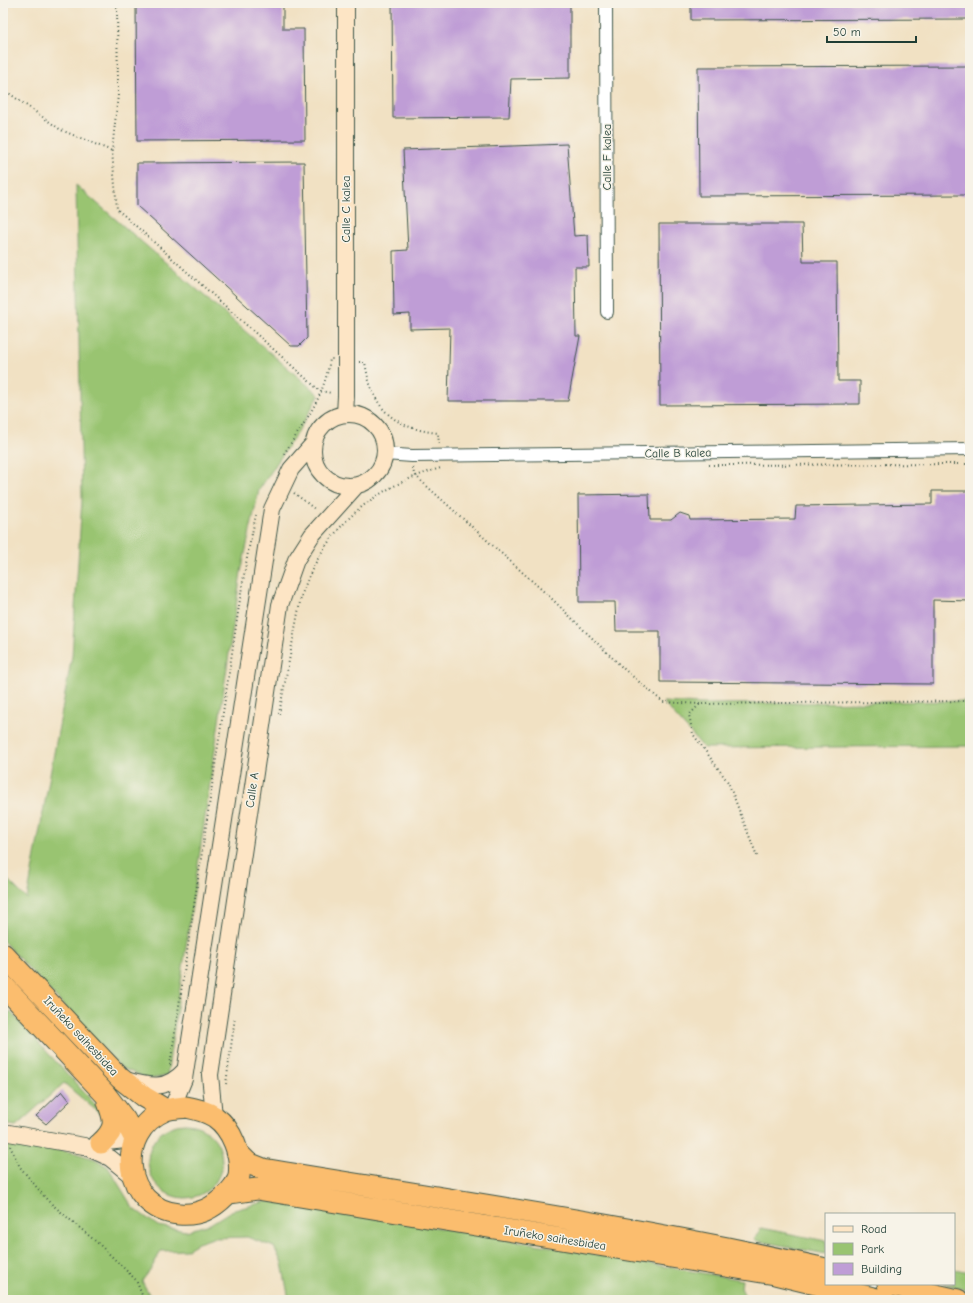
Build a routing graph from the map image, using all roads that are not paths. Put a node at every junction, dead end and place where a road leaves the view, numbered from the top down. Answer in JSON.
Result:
{"nodes":[{"id":1,"x":346,"y":3,"type":"edge"},
{"id":2,"x":606,"y":3,"type":"edge"},
{"id":3,"x":607,"y":312,"type":"dead end"},
{"id":4,"x":345,"y":414,"type":"junction"},
{"id":5,"x":313,"y":444,"type":"junction"},
{"id":6,"x":970,"y":449,"type":"edge"},
{"id":7,"x":385,"y":454,"type":"junction"},
{"id":8,"x":356,"y":486,"type":"junction"},
{"id":9,"x":3,"y":954,"type":"edge"},
{"id":10,"x":3,"y":985,"type":"edge"},
{"id":11,"x":185,"y":1070,"type":"junction"},
{"id":12,"x":120,"y":1078,"type":"junction"},
{"id":13,"x":105,"y":1094,"type":"junction"},
{"id":14,"x":169,"y":1109,"type":"junction"},
{"id":15,"x":214,"y":1116,"type":"junction"},
{"id":16,"x":3,"y":1132,"type":"edge"},
{"id":17,"x":135,"y":1139,"type":"junction"},
{"id":18,"x":92,"y":1144,"type":"junction"},
{"id":19,"x":237,"y":1152,"type":"junction"},
{"id":20,"x":132,"y":1176,"type":"junction"},
{"id":21,"x":229,"y":1193,"type":"junction"},
{"id":22,"x":825,"y":1269,"type":"edge"},
{"id":23,"x":892,"y":1285,"type":"edge"},
{"id":24,"x":880,"y":1300,"type":"edge"},
{"id":25,"x":958,"y":1300,"type":"edge"}],
"edges":[{"from":1,"to":4,"type":"street","name":"Calle C kalea"},
{"from":2,"to":3,"type":"street","name":"Calle F kalea"},
{"from":4,"to":5,"type":"street"},
{"from":4,"to":7,"type":"street"},
{"from":5,"to":8,"type":"street"},
{"from":5,"to":11,"type":"street","name":"Calle A"},
{"from":6,"to":7,"type":"street","name":"Calle B kalea"},
{"from":7,"to":8,"type":"street"},
{"from":8,"to":15,"type":"street","name":"Calle A"},
{"from":9,"to":12,"type":"highway","name":"Iruñeko saihesbidea"},
{"from":10,"to":13,"type":"highway","name":"Iruñeko saihesbidea"},
{"from":11,"to":12,"type":"street"},
{"from":11,"to":14,"type":"street","name":"Calle A"},
{"from":12,"to":14,"type":"highway","name":"Iruñeko saihesbidea"},
{"from":13,"to":17,"type":"highway","name":"Iruñeko saihesbidea"},
{"from":13,"to":18,"type":"highway","name":"Iruñeko saihesbidea"},
{"from":14,"to":15,"type":"highway"},
{"from":14,"to":17,"type":"highway"},
{"from":15,"to":19,"type":"highway"},
{"from":16,"to":18,"type":"street"},
{"from":17,"to":18,"type":"street"},
{"from":17,"to":20,"type":"highway"},
{"from":18,"to":20,"type":"street"},
{"from":19,"to":21,"type":"highway"},
{"from":19,"to":22,"type":"highway","name":"Iruñeko saihesbidea"},
{"from":20,"to":21,"type":"highway"},
{"from":21,"to":24,"type":"highway","name":"Iruñeko saihesbidea"},
{"from":23,"to":25,"type":"highway"}]}
